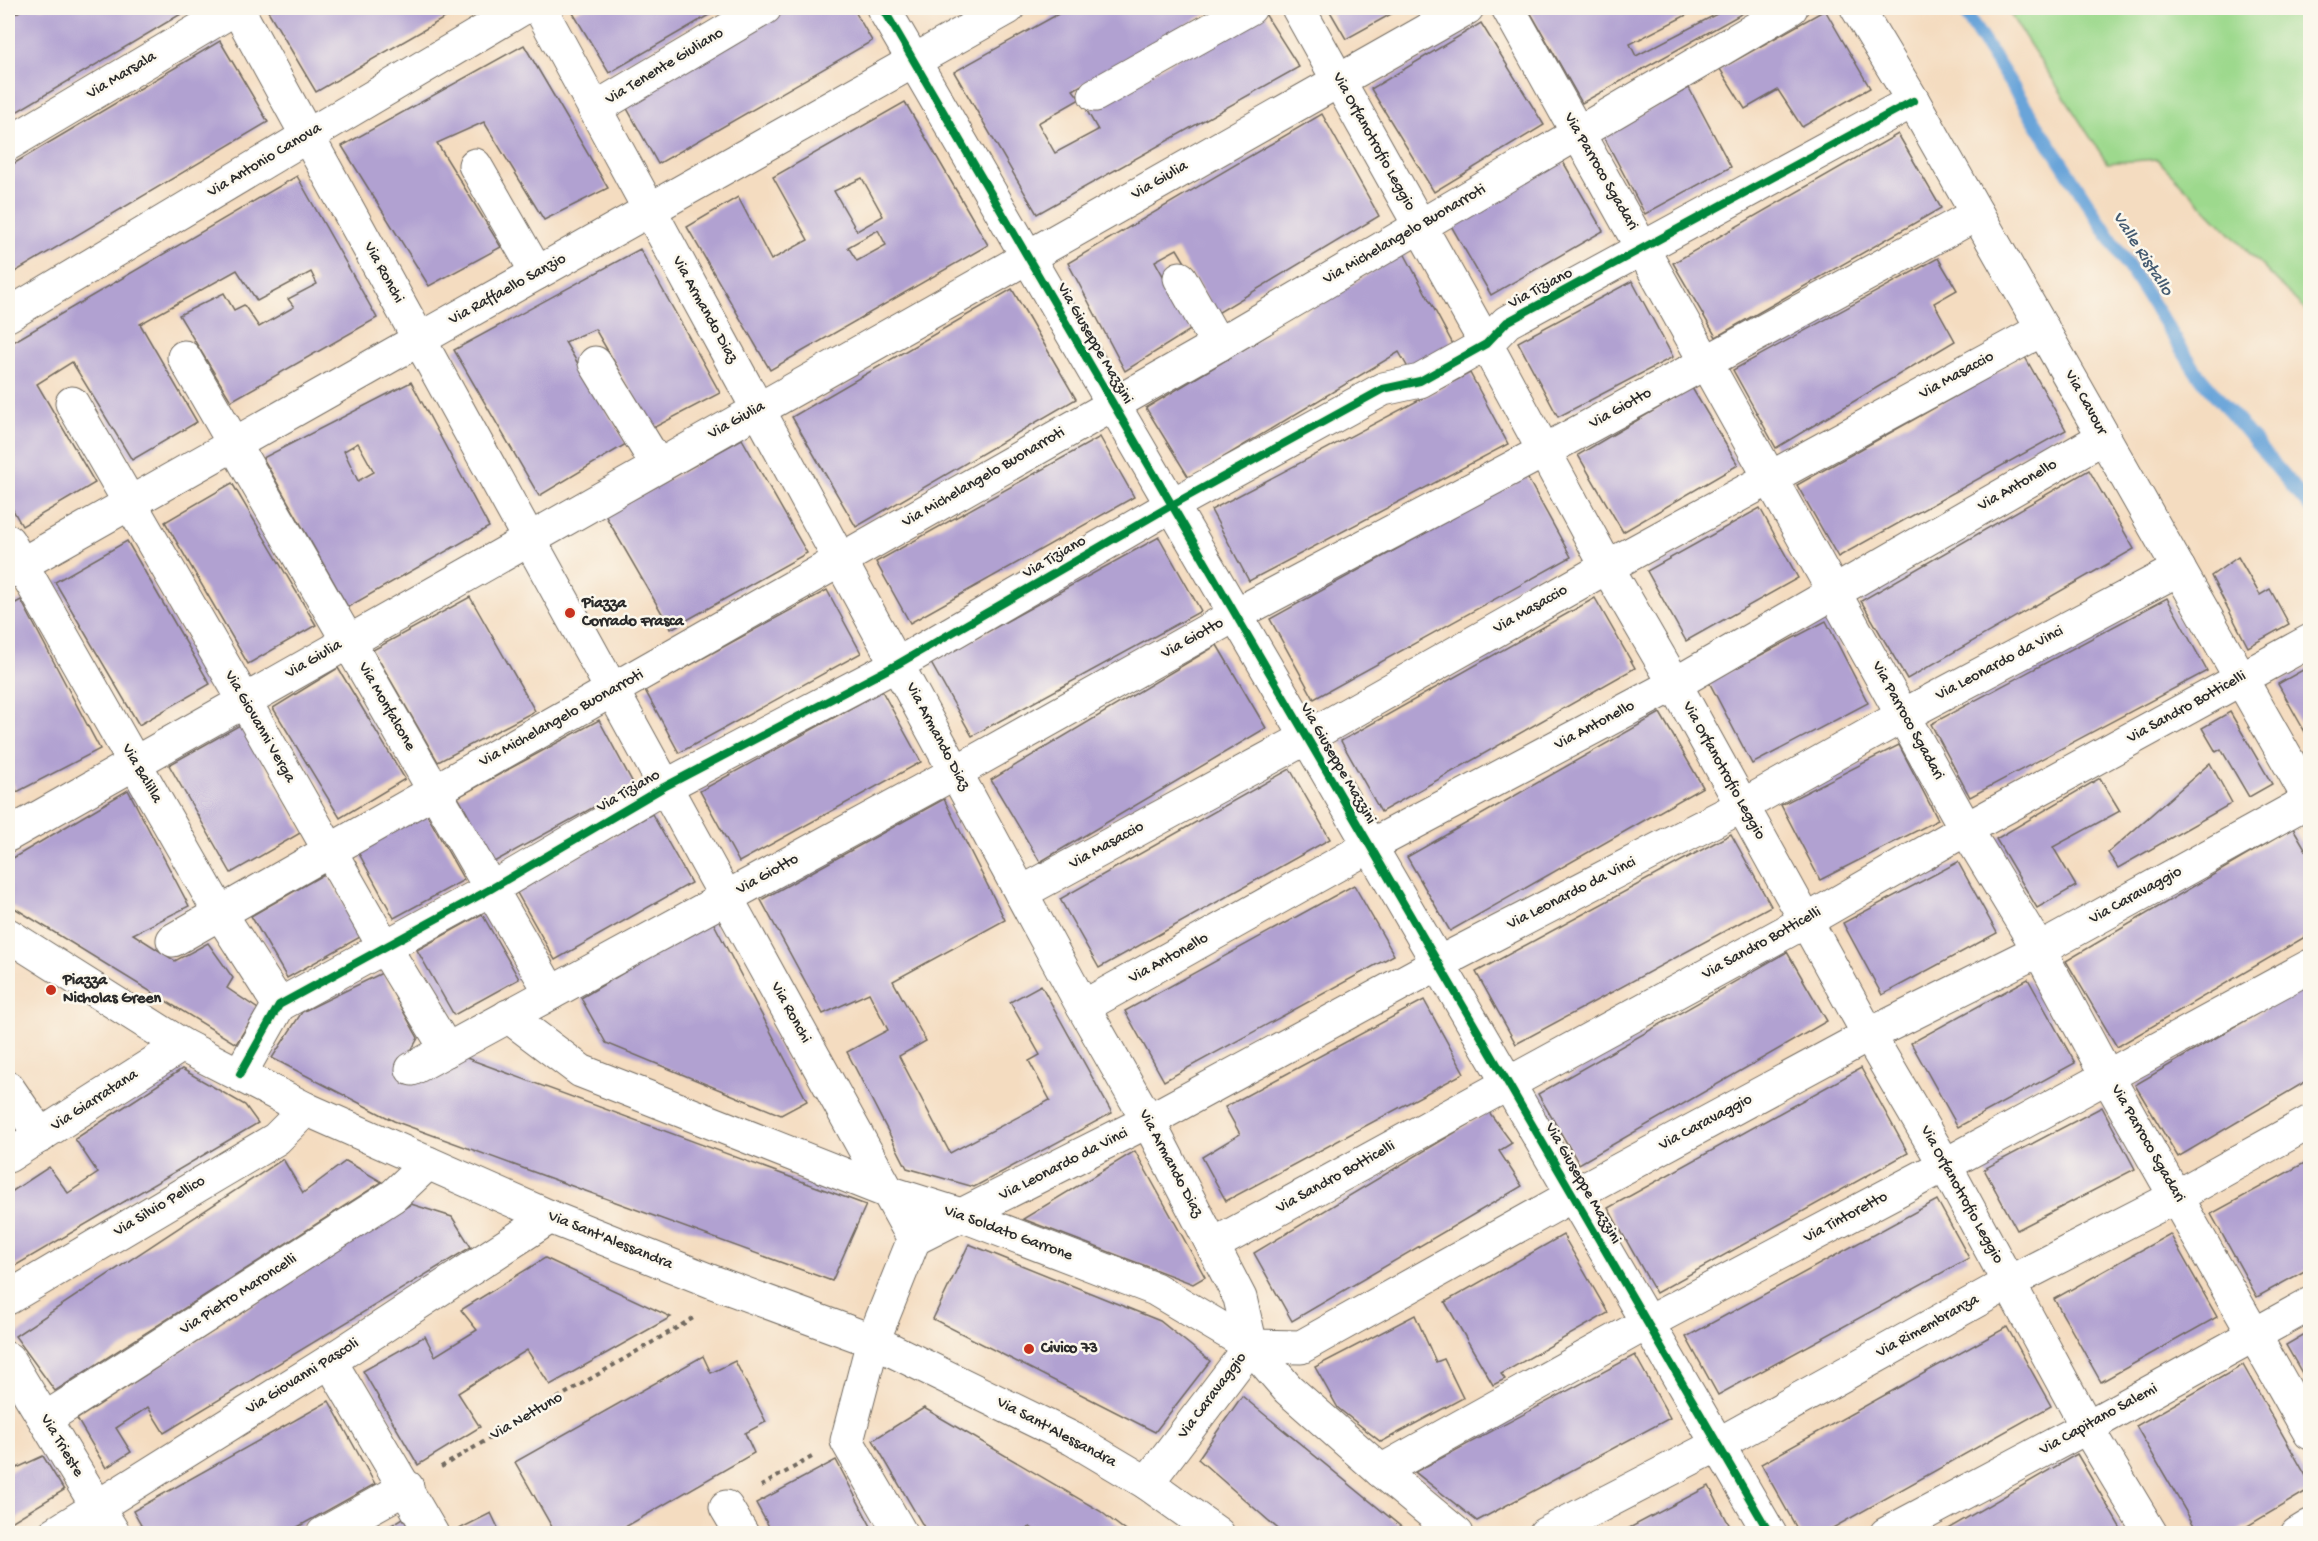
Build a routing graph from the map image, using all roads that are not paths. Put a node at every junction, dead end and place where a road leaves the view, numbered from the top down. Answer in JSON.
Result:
{"nodes":[{"id":1,"x":236,"y":8,"type":"edge"},
{"id":2,"x":523,"y":8,"type":"edge"},
{"id":3,"x":540,"y":8,"type":"edge"},
{"id":4,"x":765,"y":8,"type":"edge"},
{"id":5,"x":883,"y":8,"type":"edge"},
{"id":6,"x":1008,"y":8,"type":"edge"},
{"id":7,"x":1250,"y":8,"type":"edge"},
{"id":8,"x":1298,"y":8,"type":"edge"},
{"id":9,"x":1467,"y":8,"type":"edge"},
{"id":10,"x":1508,"y":8,"type":"edge"},
{"id":11,"x":1791,"y":8,"type":"edge"},
{"id":12,"x":1857,"y":8,"type":"edge"},
{"id":13,"x":914,"y":60,"type":"junction"},
{"id":14,"x":1339,"y":81,"type":"junction"},
{"id":15,"x":1095,"y":95,"type":"dead end"},
{"id":16,"x":1913,"y":101,"type":"junction"},
{"id":17,"x":596,"y":108,"type":"junction"},
{"id":18,"x":1578,"y":135,"type":"junction"},
{"id":19,"x":306,"y":136,"type":"junction"},
{"id":20,"x":8,"y":144,"type":"edge"},
{"id":21,"x":475,"y":165,"type":"dead end"},
{"id":22,"x":650,"y":210,"type":"junction"},
{"id":23,"x":1977,"y":214,"type":"junction"},
{"id":24,"x":1419,"y":227,"type":"junction"},
{"id":25,"x":1644,"y":249,"type":"junction"},
{"id":26,"x":1028,"y":257,"type":"junction"},
{"id":27,"x":537,"y":273,"type":"junction"},
{"id":28,"x":1180,"y":278,"type":"dead end"},
{"id":29,"x":8,"y":315,"type":"edge"},
{"id":30,"x":2043,"y":329,"type":"junction"},
{"id":31,"x":420,"y":339,"type":"junction"},
{"id":32,"x":1486,"y":344,"type":"junction"},
{"id":33,"x":1218,"y":345,"type":"junction"},
{"id":34,"x":184,"y":357,"type":"dead end"},
{"id":35,"x":1707,"y":361,"type":"junction"},
{"id":36,"x":595,"y":363,"type":"dead end"},
{"id":37,"x":72,"y":403,"type":"dead end"},
{"id":38,"x":1113,"y":403,"type":"junction"},
{"id":39,"x":758,"y":409,"type":"junction"},
{"id":40,"x":2104,"y":437,"type":"junction"},
{"id":41,"x":234,"y":444,"type":"junction"},
{"id":42,"x":1544,"y":451,"type":"junction"},
{"id":43,"x":658,"y":466,"type":"junction"},
{"id":44,"x":1772,"y":478,"type":"junction"},
{"id":45,"x":129,"y":503,"type":"junction"},
{"id":46,"x":1172,"y":505,"type":"junction"},
{"id":47,"x":529,"y":539,"type":"junction"},
{"id":48,"x":12,"y":559,"type":"edge"},
{"id":49,"x":841,"y":561,"type":"junction"},
{"id":50,"x":1607,"y":567,"type":"junction"},
{"id":51,"x":2179,"y":569,"type":"junction"},
{"id":52,"x":1835,"y":591,"type":"junction"},
{"id":53,"x":1235,"y":615,"type":"junction"},
{"id":54,"x":2310,"y":640,"type":"edge"},
{"id":55,"x":348,"y":641,"type":"junction"},
{"id":56,"x":897,"y":664,"type":"junction"},
{"id":57,"x":2241,"y":679,"type":"junction"},
{"id":58,"x":1675,"y":684,"type":"junction"},
{"id":59,"x":613,"y":690,"type":"junction"},
{"id":60,"x":244,"y":700,"type":"junction"},
{"id":61,"x":1904,"y":715,"type":"junction"},
{"id":62,"x":1306,"y":738,"type":"junction"},
{"id":63,"x":134,"y":762,"type":"junction"},
{"id":64,"x":956,"y":772,"type":"junction"},
{"id":65,"x":664,"y":787,"type":"junction"},
{"id":66,"x":435,"y":791,"type":"junction"},
{"id":67,"x":2310,"y":800,"type":"edge"},
{"id":68,"x":1742,"y":806,"type":"junction"},
{"id":69,"x":1966,"y":828,"type":"junction"},
{"id":70,"x":8,"y":831,"type":"edge"},
{"id":71,"x":1370,"y":846,"type":"junction"},
{"id":72,"x":331,"y":850,"type":"junction"},
{"id":73,"x":489,"y":890,"type":"junction"},
{"id":74,"x":1021,"y":893,"type":"junction"},
{"id":75,"x":727,"y":898,"type":"junction"},
{"id":76,"x":220,"y":913,"type":"junction"},
{"id":77,"x":1806,"y":921,"type":"junction"},
{"id":78,"x":8,"y":935,"type":"edge"},
{"id":79,"x":173,"y":940,"type":"dead end"},
{"id":80,"x":385,"y":948,"type":"junction"},
{"id":81,"x":2039,"y":950,"type":"junction"},
{"id":82,"x":1437,"y":964,"type":"junction"},
{"id":83,"x":2310,"y":966,"type":"edge"},
{"id":84,"x":551,"y":993,"type":"junction"},
{"id":85,"x":279,"y":1005,"type":"junction"},
{"id":86,"x":1083,"y":1007,"type":"junction"},
{"id":87,"x":508,"y":1016,"type":"junction"},
{"id":88,"x":1869,"y":1035,"type":"junction"},
{"id":89,"x":182,"y":1045,"type":"junction"},
{"id":90,"x":447,"y":1050,"type":"junction"},
{"id":91,"x":411,"y":1069,"type":"dead end"},
{"id":92,"x":240,"y":1074,"type":"junction"},
{"id":93,"x":2108,"y":1077,"type":"junction"},
{"id":94,"x":1508,"y":1084,"type":"junction"},
{"id":95,"x":8,"y":1088,"type":"edge"},
{"id":96,"x":306,"y":1109,"type":"junction"},
{"id":97,"x":1148,"y":1122,"type":"junction"},
{"id":98,"x":2310,"y":1122,"type":"edge"},
{"id":99,"x":41,"y":1136,"type":"junction"},
{"id":100,"x":8,"y":1156,"type":"edge"},
{"id":101,"x":428,"y":1163,"type":"junction"},
{"id":102,"x":1945,"y":1166,"type":"junction"},
{"id":103,"x":888,"y":1192,"type":"junction"},
{"id":104,"x":1573,"y":1195,"type":"junction"},
{"id":105,"x":2177,"y":1196,"type":"junction"},
{"id":106,"x":964,"y":1216,"type":"junction"},
{"id":107,"x":550,"y":1217,"type":"junction"},
{"id":108,"x":914,"y":1239,"type":"junction"},
{"id":109,"x":1212,"y":1245,"type":"junction"},
{"id":110,"x":2010,"y":1282,"type":"junction"},
{"id":111,"x":8,"y":1298,"type":"edge"},
{"id":112,"x":2310,"y":1304,"type":"edge"},
{"id":113,"x":1647,"y":1323,"type":"junction"},
{"id":114,"x":2254,"y":1334,"type":"junction"},
{"id":115,"x":873,"y":1341,"type":"junction"},
{"id":116,"x":1251,"y":1346,"type":"junction"},
{"id":117,"x":8,"y":1359,"type":"edge"},
{"id":118,"x":330,"y":1361,"type":"junction"},
{"id":119,"x":45,"y":1419,"type":"junction"},
{"id":120,"x":2087,"y":1427,"type":"junction"},
{"id":121,"x":2310,"y":1433,"type":"edge"},
{"id":122,"x":1717,"y":1445,"type":"junction"},
{"id":123,"x":1381,"y":1471,"type":"junction"},
{"id":124,"x":1147,"y":1483,"type":"junction"},
{"id":125,"x":407,"y":1487,"type":"junction"},
{"id":126,"x":97,"y":1506,"type":"junction"},
{"id":127,"x":2310,"y":1526,"type":"edge"},
{"id":128,"x":54,"y":1533,"type":"edge"},
{"id":129,"x":114,"y":1533,"type":"edge"},
{"id":130,"x":323,"y":1533,"type":"edge"},
{"id":131,"x":432,"y":1533,"type":"edge"},
{"id":132,"x":901,"y":1533,"type":"edge"},
{"id":133,"x":1218,"y":1533,"type":"edge"},
{"id":134,"x":1457,"y":1533,"type":"edge"},
{"id":135,"x":1545,"y":1533,"type":"edge"},
{"id":136,"x":1770,"y":1533,"type":"edge"},
{"id":137,"x":1886,"y":1533,"type":"edge"},
{"id":138,"x":2151,"y":1533,"type":"edge"},
{"id":139,"x":2297,"y":1533,"type":"edge"}],
"edges":[{"from":1,"to":19,"type":"street","name":"Via Ronchi"},
{"from":1,"to":20,"type":"street","name":"Via Marsala"},
{"from":2,"to":19,"type":"street","name":"Via Antonio Canova"},
{"from":3,"to":17,"type":"street","name":"Via Armando Diaz"},
{"from":4,"to":17,"type":"street","name":"Via Tenente Giuliano"},
{"from":5,"to":13,"type":"street","name":"Via Giuseppe Mazzini"},
{"from":6,"to":13,"type":"street","name":"Via Raffaello Sanzio"},
{"from":7,"to":15,"type":"street"},
{"from":8,"to":14,"type":"street","name":"Via Orfanotrofio Leggio"},
{"from":9,"to":14,"type":"street","name":"Via Giulia"},
{"from":10,"to":18,"type":"street","name":"Via Parroco Sgadari"},
{"from":11,"to":18,"type":"street","name":"Via Michelangelo Buonarroti"},
{"from":12,"to":16,"type":"street","name":"Via Cavour"},
{"from":13,"to":22,"type":"street","name":"Via Raffaello Sanzio"},
{"from":13,"to":26,"type":"street","name":"Via Giuseppe Mazzini"},
{"from":14,"to":24,"type":"street","name":"Via Orfanotrofio Leggio"},
{"from":14,"to":26,"type":"street","name":"Via Giulia"},
{"from":16,"to":23,"type":"street","name":"Via Cavour"},
{"from":16,"to":25,"type":"street","name":"Via Tiziano"},
{"from":17,"to":22,"type":"street","name":"Via Armando Diaz"},
{"from":18,"to":24,"type":"street","name":"Via Michelangelo Buonarroti"},
{"from":18,"to":25,"type":"street","name":"Via Parroco Sgadari"},
{"from":19,"to":29,"type":"street","name":"Via Antonio Canova"},
{"from":19,"to":31,"type":"street","name":"Via Ronchi"},
{"from":21,"to":27,"type":"street"},
{"from":22,"to":27,"type":"street","name":"Via Raffaello Sanzio"},
{"from":22,"to":39,"type":"street","name":"Via Armando Diaz"},
{"from":23,"to":30,"type":"street","name":"Via Cavour"},
{"from":23,"to":35,"type":"street","name":"Via Giotto"},
{"from":24,"to":32,"type":"street","name":"Via Orfanotrofio Leggio"},
{"from":24,"to":33,"type":"street","name":"Via Michelangelo Buonarroti"},
{"from":25,"to":32,"type":"street","name":"Via Tiziano"},
{"from":25,"to":35,"type":"street","name":"Via Parroco Sgadari"},
{"from":26,"to":38,"type":"street","name":"Via Giuseppe Mazzini"},
{"from":26,"to":39,"type":"street","name":"Via Giulia"},
{"from":27,"to":31,"type":"street","name":"Via Raffaello Sanzio"},
{"from":28,"to":33,"type":"street"},
{"from":30,"to":40,"type":"street","name":"Via Cavour"},
{"from":30,"to":44,"type":"street","name":"Via Masaccio"},
{"from":31,"to":41,"type":"street","name":"Via Raffaello Sanzio"},
{"from":31,"to":47,"type":"street","name":"Via Ronchi"},
{"from":32,"to":42,"type":"street","name":"Via Orfanotrofio Leggio"},
{"from":32,"to":46,"type":"street","name":"Via Tiziano"},
{"from":33,"to":38,"type":"street","name":"Via Michelangelo Buonarroti"},
{"from":34,"to":41,"type":"street","name":"Via Monfalcone"},
{"from":35,"to":42,"type":"street","name":"Via Giotto"},
{"from":35,"to":44,"type":"street","name":"Via Parroco Sgadari"},
{"from":36,"to":43,"type":"street"},
{"from":37,"to":45,"type":"street","name":"Via Giovanni Verga"},
{"from":38,"to":46,"type":"street","name":"Via Giuseppe Mazzini"},
{"from":38,"to":49,"type":"street","name":"Via Michelangelo Buonarroti"},
{"from":39,"to":43,"type":"street","name":"Via Giulia"},
{"from":39,"to":49,"type":"street","name":"Via Armando Diaz"},
{"from":40,"to":51,"type":"street","name":"Via Cavour"},
{"from":40,"to":52,"type":"street","name":"Via Antonello"},
{"from":41,"to":45,"type":"street","name":"Via Raffaello Sanzio"},
{"from":41,"to":55,"type":"street","name":"Via Monfalcone"},
{"from":42,"to":50,"type":"street","name":"Via Orfanotrofio Leggio"},
{"from":42,"to":53,"type":"street","name":"Via Giotto"},
{"from":43,"to":47,"type":"street","name":"Via Giulia"},
{"from":44,"to":50,"type":"street","name":"Via Masaccio"},
{"from":44,"to":52,"type":"street","name":"Via Parroco Sgadari"},
{"from":45,"to":48,"type":"street","name":"Via Raffaello Sanzio"},
{"from":45,"to":60,"type":"street","name":"Via Giovanni Verga"},
{"from":46,"to":53,"type":"street","name":"Via Giuseppe Mazzini"},
{"from":46,"to":56,"type":"street","name":"Via Tiziano"},
{"from":47,"to":55,"type":"street","name":"Via Giulia"},
{"from":47,"to":59,"type":"street","name":"Via Ronchi"},
{"from":48,"to":63,"type":"street","name":"Via Balilla"},
{"from":49,"to":56,"type":"street","name":"Via Armando Diaz"},
{"from":49,"to":59,"type":"street","name":"Via Michelangelo Buonarroti"},
{"from":50,"to":58,"type":"street","name":"Via Orfanotrofio Leggio"},
{"from":50,"to":62,"type":"street","name":"Via Masaccio"},
{"from":51,"to":57,"type":"street","name":"Via Cavour"},
{"from":51,"to":61,"type":"street","name":"Via Leonardo da Vinci"},
{"from":52,"to":58,"type":"street","name":"Via Antonello"},
{"from":52,"to":61,"type":"street","name":"Via Parroco Sgadari"},
{"from":53,"to":62,"type":"street","name":"Via Giuseppe Mazzini"},
{"from":53,"to":64,"type":"street","name":"Via Giotto"},
{"from":54,"to":57,"type":"street","name":"Via Sandro Botticelli"},
{"from":55,"to":60,"type":"street","name":"Via Giulia"},
{"from":55,"to":66,"type":"street","name":"Via Monfalcone"},
{"from":56,"to":64,"type":"street","name":"Via Armando Diaz"},
{"from":56,"to":65,"type":"street","name":"Via Tiziano"},
{"from":57,"to":67,"type":"street","name":"Via Cavour"},
{"from":57,"to":69,"type":"street","name":"Via Sandro Botticelli"},
{"from":58,"to":68,"type":"street","name":"Via Orfanotrofio Leggio"},
{"from":58,"to":71,"type":"street","name":"Via Antonello"},
{"from":59,"to":65,"type":"street","name":"Via Ronchi"},
{"from":59,"to":66,"type":"street","name":"Via Michelangelo Buonarroti"},
{"from":60,"to":63,"type":"street","name":"Via Giulia"},
{"from":60,"to":72,"type":"street","name":"Via Giovanni Verga"},
{"from":61,"to":68,"type":"street","name":"Via Leonardo da Vinci"},
{"from":61,"to":69,"type":"street","name":"Via Parroco Sgadari"},
{"from":62,"to":71,"type":"street","name":"Via Giuseppe Mazzini"},
{"from":62,"to":74,"type":"street","name":"Via Masaccio"},
{"from":63,"to":70,"type":"street","name":"Via Giulia"},
{"from":63,"to":76,"type":"street","name":"Via Balilla"},
{"from":64,"to":74,"type":"street","name":"Via Armando Diaz"},
{"from":64,"to":75,"type":"street","name":"Via Giotto"},
{"from":65,"to":73,"type":"street","name":"Via Tiziano"},
{"from":65,"to":75,"type":"street","name":"Via Ronchi"},
{"from":66,"to":72,"type":"street","name":"Via Michelangelo Buonarroti"},
{"from":66,"to":73,"type":"street","name":"Via Monfalcone"},
{"from":67,"to":81,"type":"street","name":"Via Caravaggio"},
{"from":68,"to":77,"type":"street","name":"Via Orfanotrofio Leggio"},
{"from":68,"to":82,"type":"street","name":"Via Leonardo da Vinci"},
{"from":69,"to":77,"type":"street","name":"Via Sandro Botticelli"},
{"from":69,"to":81,"type":"street","name":"Via Parroco Sgadari"},
{"from":71,"to":82,"type":"street","name":"Via Giuseppe Mazzini"},
{"from":71,"to":86,"type":"street","name":"Via Antonello"},
{"from":72,"to":76,"type":"street","name":"Via Michelangelo Buonarroti"},
{"from":72,"to":80,"type":"street","name":"Via Giovanni Verga"},
{"from":73,"to":80,"type":"street","name":"Via Tiziano"},
{"from":73,"to":84,"type":"street","name":"Via Monfalcone"},
{"from":74,"to":86,"type":"street","name":"Via Armando Diaz"},
{"from":75,"to":84,"type":"street","name":"Via Giotto"},
{"from":75,"to":103,"type":"street","name":"Via Ronchi"},
{"from":76,"to":79,"type":"street","name":"Via Michelangelo Buonarroti"},
{"from":76,"to":85,"type":"street","name":"Via Balilla"},
{"from":77,"to":88,"type":"street","name":"Via Orfanotrofio Leggio"},
{"from":77,"to":94,"type":"street","name":"Via Sandro Botticelli"},
{"from":78,"to":89,"type":"street","name":"Via Sant'Alessandra"},
{"from":80,"to":85,"type":"street","name":"Via Tiziano"},
{"from":80,"to":90,"type":"street","name":"Via Giovanni Verga"},
{"from":81,"to":88,"type":"street","name":"Via Caravaggio"},
{"from":81,"to":93,"type":"street","name":"Via Parroco Sgadari"},
{"from":82,"to":94,"type":"street","name":"Via Giuseppe Mazzini"},
{"from":82,"to":97,"type":"street","name":"Via Leonardo da Vinci"},
{"from":83,"to":93,"type":"street","name":"Via Tintoretto"},
{"from":84,"to":87,"type":"street","name":"Via Giotto"},
{"from":85,"to":92,"type":"street"},
{"from":86,"to":97,"type":"street","name":"Via Armando Diaz"},
{"from":87,"to":90,"type":"street","name":"Via Giotto"},
{"from":87,"to":103,"type":"street","name":"Via Soldato Garrone"},
{"from":88,"to":102,"type":"street","name":"Via Orfanotrofio Leggio"},
{"from":88,"to":104,"type":"street","name":"Via Caravaggio"},
{"from":89,"to":92,"type":"street","name":"Via Sant'Alessandra"},
{"from":89,"to":99,"type":"street","name":"Via Giarratana"},
{"from":90,"to":91,"type":"street","name":"Via Giotto"},
{"from":92,"to":96,"type":"street","name":"Via Sant'Alessandra"},
{"from":93,"to":102,"type":"street","name":"Via Tintoretto"},
{"from":93,"to":105,"type":"street","name":"Via Parroco Sgadari"},
{"from":94,"to":104,"type":"street","name":"Via Giuseppe Mazzini"},
{"from":94,"to":109,"type":"street","name":"Via Sandro Botticelli"},
{"from":95,"to":99,"type":"street"},
{"from":96,"to":101,"type":"street","name":"Via Sant'Alessandra"},
{"from":96,"to":111,"type":"street","name":"Via Silvio Pellico"},
{"from":97,"to":106,"type":"street","name":"Via Leonardo da Vinci"},
{"from":97,"to":109,"type":"street","name":"Via Armando Diaz"},
{"from":98,"to":105,"type":"street","name":"Via Rimembranza"},
{"from":99,"to":100,"type":"street","name":"Via Giarratana"},
{"from":101,"to":107,"type":"street","name":"Via Sant'Alessandra"},
{"from":101,"to":119,"type":"street","name":"Via Pietro Maroncelli"},
{"from":102,"to":110,"type":"street","name":"Via Orfanotrofio Leggio"},
{"from":102,"to":113,"type":"street","name":"Via Tintoretto"},
{"from":103,"to":106,"type":"street","name":"Via Soldato Garrone"},
{"from":103,"to":108,"type":"street","name":"Via Ronchi"},
{"from":104,"to":113,"type":"street","name":"Via Giuseppe Mazzini"},
{"from":104,"to":116,"type":"street","name":"Via Caravaggio"},
{"from":105,"to":110,"type":"street","name":"Via Rimembranza"},
{"from":105,"to":114,"type":"street","name":"Via Parroco Sgadari"},
{"from":106,"to":108,"type":"street","name":"Via Leonardo da Vinci"},
{"from":106,"to":116,"type":"street","name":"Via Soldato Garrone"},
{"from":107,"to":115,"type":"street","name":"Via Sant'Alessandra"},
{"from":107,"to":118,"type":"street","name":"Via Giovanni Pascoli"},
{"from":108,"to":115,"type":"street"},
{"from":109,"to":116,"type":"street","name":"Via Armando Diaz"},
{"from":110,"to":120,"type":"street","name":"Via Orfanotrofio Leggio"},
{"from":110,"to":122,"type":"street","name":"Via Rimembranza"},
{"from":112,"to":114,"type":"street","name":"Via Capitano Salemi"},
{"from":113,"to":122,"type":"street","name":"Via Giuseppe Mazzini"},
{"from":113,"to":123,"type":"street","name":"Via Tintoretto"},
{"from":114,"to":120,"type":"street","name":"Via Capitano Salemi"},
{"from":114,"to":121,"type":"street","name":"Via Parroco Sgadari"},
{"from":115,"to":124,"type":"street","name":"Via Sant'Alessandra"},
{"from":115,"to":132,"type":"street"},
{"from":116,"to":123,"type":"street","name":"Via Soldato Garrone"},
{"from":116,"to":124,"type":"street","name":"Via Caravaggio"},
{"from":117,"to":119,"type":"street","name":"Via Trieste"},
{"from":118,"to":125,"type":"street"},
{"from":118,"to":126,"type":"street","name":"Via Giovanni Pascoli"},
{"from":119,"to":126,"type":"street","name":"Via Trieste"},
{"from":120,"to":137,"type":"street","name":"Via Capitano Salemi"},
{"from":120,"to":138,"type":"street","name":"Via Orfanotrofio Leggio"},
{"from":122,"to":135,"type":"street","name":"Via Rimembranza"},
{"from":122,"to":136,"type":"street","name":"Via Giuseppe Mazzini"},
{"from":123,"to":134,"type":"street","name":"Via Soldato Garrone"},
{"from":124,"to":133,"type":"street","name":"Via Sant'Alessandra"},
{"from":125,"to":130,"type":"street"},
{"from":125,"to":131,"type":"street"},
{"from":126,"to":128,"type":"street","name":"Via Giovanni Pascoli"},
{"from":126,"to":129,"type":"street","name":"Via Trieste"},
{"from":127,"to":139,"type":"street"}]}
